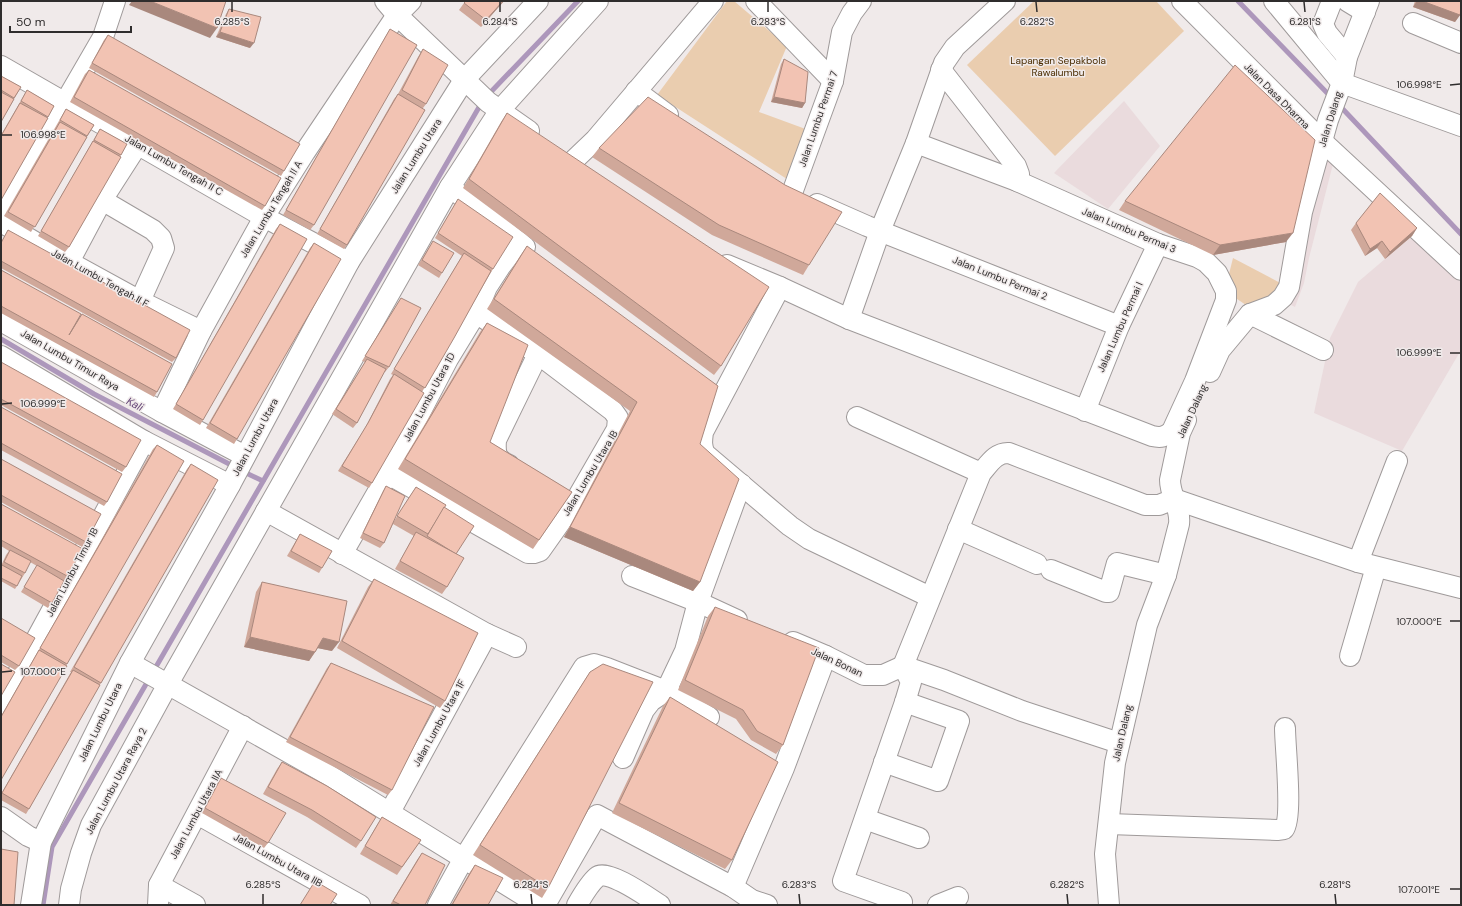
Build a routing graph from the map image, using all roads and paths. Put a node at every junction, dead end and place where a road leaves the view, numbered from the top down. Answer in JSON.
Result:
{"nodes":[{"id":1,"x":115,"y":1,"type":"edge"},
{"id":2,"x":411,"y":1,"type":"edge"},
{"id":3,"x":538,"y":1,"type":"edge"},
{"id":4,"x":598,"y":1,"type":"edge"},
{"id":5,"x":713,"y":1,"type":"edge"},
{"id":6,"x":756,"y":1,"type":"edge"},
{"id":7,"x":861,"y":1,"type":"edge"},
{"id":8,"x":1005,"y":1,"type":"edge"},
{"id":9,"x":1182,"y":1,"type":"edge"},
{"id":10,"x":1274,"y":1,"type":"edge"},
{"id":11,"x":1332,"y":1,"type":"edge"},
{"id":12,"x":1347,"y":1,"type":"edge"},
{"id":13,"x":1367,"y":6,"type":"edge"},
{"id":14,"x":391,"y":8,"type":"edge"},
{"id":15,"x":1413,"y":23,"type":"dead end"},
{"id":16,"x":1461,"y":43,"type":"edge"},
{"id":17,"x":1347,"y":57,"type":"junction"},
{"id":18,"x":1,"y":66,"type":"edge"},
{"id":19,"x":941,"y":70,"type":"junction"},
{"id":20,"x":833,"y":80,"type":"junction"},
{"id":21,"x":468,"y":83,"type":"junction"},
{"id":22,"x":1340,"y":89,"type":"junction"},
{"id":23,"x":636,"y":91,"type":"junction"},
{"id":24,"x":66,"y":102,"type":"junction"},
{"id":25,"x":494,"y":106,"type":"junction"},
{"id":26,"x":1461,"y":126,"type":"edge"},
{"id":27,"x":685,"y":128,"type":"edge"},
{"id":28,"x":1323,"y":142,"type":"junction"},
{"id":29,"x":916,"y":143,"type":"junction"},
{"id":30,"x":138,"y":144,"type":"junction"},
{"id":31,"x":573,"y":162,"type":"junction"},
{"id":32,"x":589,"y":173,"type":"edge"},
{"id":33,"x":1017,"y":181,"type":"junction"},
{"id":34,"x":450,"y":187,"type":"junction"},
{"id":35,"x":785,"y":190,"type":"joint"},
{"id":36,"x":102,"y":200,"type":"junction"},
{"id":37,"x":1,"y":213,"type":"edge"},
{"id":38,"x":264,"y":217,"type":"junction"},
{"id":39,"x":1,"y":222,"type":"edge"},
{"id":40,"x":880,"y":231,"type":"junction"},
{"id":41,"x":519,"y":242,"type":"junction"},
{"id":42,"x":1158,"y":244,"type":"junction"},
{"id":43,"x":541,"y":258,"type":"edge"},
{"id":44,"x":713,"y":258,"type":"edge"},
{"id":45,"x":69,"y":262,"type":"junction"},
{"id":46,"x":349,"y":262,"type":"junction"},
{"id":47,"x":1461,"y":270,"type":"edge"},
{"id":48,"x":780,"y":287,"type":"junction"},
{"id":49,"x":140,"y":301,"type":"junction"},
{"id":50,"x":476,"y":313,"type":"junction"},
{"id":51,"x":1250,"y":314,"type":"junction"},
{"id":52,"x":849,"y":319,"type":"junction"},
{"id":53,"x":1,"y":321,"type":"edge"},
{"id":54,"x":1119,"y":326,"type":"junction"},
{"id":55,"x":201,"y":331,"type":"junction"},
{"id":56,"x":1323,"y":350,"type":"dead end"},
{"id":57,"x":538,"y":354,"type":"junction"},
{"id":58,"x":1,"y":356,"type":"edge"},
{"id":59,"x":1085,"y":411,"type":"junction"},
{"id":60,"x":162,"y":412,"type":"junction"},
{"id":61,"x":857,"y":417,"type":"dead end"},
{"id":62,"x":144,"y":441,"type":"junction"},
{"id":63,"x":1398,"y":461,"type":"dead end"},
{"id":64,"x":238,"y":469,"type":"junction"},
{"id":65,"x":525,"y":472,"type":"edge"},
{"id":66,"x":981,"y":473,"type":"junction"},
{"id":67,"x":388,"y":474,"type":"junction"},
{"id":68,"x":741,"y":484,"type":"junction"},
{"id":69,"x":558,"y":491,"type":"edge"},
{"id":70,"x":1174,"y":499,"type":"junction"},
{"id":71,"x":576,"y":500,"type":"junction"},
{"id":72,"x":266,"y":511,"type":"junction"},
{"id":73,"x":958,"y":529,"type":"junction"},
{"id":74,"x":342,"y":554,"type":"junction"},
{"id":75,"x":1367,"y":565,"type":"junction"},
{"id":76,"x":1166,"y":575,"type":"junction"},
{"id":77,"x":632,"y":576,"type":"dead end"},
{"id":78,"x":1461,"y":588,"type":"edge"},
{"id":79,"x":930,"y":597,"type":"junction"},
{"id":80,"x":698,"y":602,"type":"junction"},
{"id":81,"x":756,"y":627,"type":"edge"},
{"id":82,"x":487,"y":634,"type":"junction"},
{"id":83,"x":776,"y":635,"type":"edge"},
{"id":84,"x":516,"y":647,"type":"dead end"},
{"id":85,"x":826,"y":656,"type":"junction"},
{"id":86,"x":1350,"y":656,"type":"dead end"},
{"id":87,"x":903,"y":666,"type":"junction"},
{"id":88,"x":148,"y":673,"type":"junction"},
{"id":89,"x":666,"y":691,"type":"junction"},
{"id":90,"x":905,"y":702,"type":"junction"},
{"id":91,"x":1,"y":704,"type":"edge"},
{"id":92,"x":709,"y":717,"type":"dead end"},
{"id":93,"x":242,"y":726,"type":"junction"},
{"id":94,"x":1285,"y":728,"type":"dead end"},
{"id":95,"x":1119,"y":743,"type":"junction"},
{"id":96,"x":623,"y":758,"type":"edge"},
{"id":97,"x":884,"y":762,"type":"junction"},
{"id":98,"x":390,"y":812,"type":"junction"},
{"id":99,"x":196,"y":814,"type":"junction"},
{"id":100,"x":1,"y":817,"type":"edge"},
{"id":101,"x":865,"y":819,"type":"junction"},
{"id":102,"x":1109,"y":824,"type":"junction"},
{"id":103,"x":919,"y":838,"type":"dead end"},
{"id":104,"x":41,"y":842,"type":"junction"},
{"id":105,"x":464,"y":858,"type":"junction"},
{"id":106,"x":159,"y":885,"type":"junction"},
{"id":107,"x":733,"y":887,"type":"junction"},
{"id":108,"x":958,"y":897,"type":"dead end"},
{"id":109,"x":902,"y":902,"type":"dead end"},
{"id":110,"x":349,"y":903,"type":"edge"},
{"id":111,"x":31,"y":905,"type":"edge"},
{"id":112,"x":69,"y":905,"type":"edge"},
{"id":113,"x":158,"y":905,"type":"edge"},
{"id":114,"x":195,"y":905,"type":"edge"},
{"id":115,"x":438,"y":905,"type":"edge"},
{"id":116,"x":539,"y":905,"type":"edge"},
{"id":117,"x":545,"y":905,"type":"edge"},
{"id":118,"x":577,"y":905,"type":"edge"},
{"id":119,"x":660,"y":905,"type":"edge"},
{"id":120,"x":767,"y":905,"type":"edge"},
{"id":121,"x":938,"y":905,"type":"edge"},
{"id":122,"x":1109,"y":905,"type":"edge"}],
"edges":[{"from":1,"to":24,"type":"street"},
{"from":2,"to":14,"type":"street","name":"Jalan Lumbu Tengah II A"},
{"from":3,"to":21,"type":"street","name":"Jalan Lumbu Utara"},
{"from":4,"to":25,"type":"street","name":"Jalan Lumbu Utara"},
{"from":5,"to":23,"type":"street"},
{"from":6,"to":20,"type":"street"},
{"from":7,"to":20,"type":"street","name":"Jalan Lumbu Permai 7"},
{"from":8,"to":19,"type":"street"},
{"from":9,"to":28,"type":"street","name":"Jalan Dasa Dharma"},
{"from":10,"to":22,"type":"street"},
{"from":11,"to":17,"type":"street"},
{"from":12,"to":13,"type":"street"},
{"from":13,"to":17,"type":"street","name":"Jalan Dalang"},
{"from":14,"to":21,"type":"street"},
{"from":14,"to":38,"type":"street","name":"Jalan Lumbu Tengah II A"},
{"from":15,"to":16,"type":"street"},
{"from":17,"to":22,"type":"street","name":"Jalan Dalang"},
{"from":18,"to":24,"type":"street","name":"Jalan Lumbu Tengah II C"},
{"from":19,"to":29,"type":"street"},
{"from":19,"to":33,"type":"street"},
{"from":20,"to":35,"type":"street","name":"Jalan Lumbu Permai 7"},
{"from":21,"to":25,"type":"street"},
{"from":21,"to":46,"type":"street","name":"Jalan Lumbu Utara"},
{"from":22,"to":26,"type":"street"},
{"from":22,"to":28,"type":"street","name":"Jalan Dalang"},
{"from":23,"to":27,"type":"street"},
{"from":23,"to":31,"type":"street"},
{"from":24,"to":30,"type":"street","name":"Jalan Lumbu Tengah II C"},
{"from":24,"to":37,"type":"street"},
{"from":25,"to":31,"type":"street"},
{"from":25,"to":34,"type":"street","name":"Jalan Lumbu Utara"},
{"from":28,"to":47,"type":"street","name":"Jalan Dasa Dharma"},
{"from":28,"to":51,"type":"street","name":"Jalan Dalang"},
{"from":29,"to":33,"type":"street","name":"Jalan Lumbu Permai 3"},
{"from":29,"to":40,"type":"street"},
{"from":30,"to":36,"type":"street"},
{"from":30,"to":38,"type":"street","name":"Jalan Lumbu Tengah II C"},
{"from":31,"to":32,"type":"street"},
{"from":33,"to":42,"type":"street","name":"Jalan Lumbu Permai 3"},
{"from":34,"to":41,"type":"street"},
{"from":34,"to":72,"type":"street","name":"Jalan Lumbu Utara"},
{"from":35,"to":40,"type":"street","name":"Jalan Lumbu Permai 2"},
{"from":36,"to":45,"type":"street"},
{"from":36,"to":49,"type":"street"},
{"from":38,"to":46,"type":"street","name":"Jalan Lumbu Tengah II C"},
{"from":38,"to":55,"type":"street","name":"Jalan Lumbu Tengah II A"},
{"from":39,"to":45,"type":"street","name":"Jalan Lumbu Tengah II F"},
{"from":40,"to":52,"type":"street"},
{"from":40,"to":54,"type":"street","name":"Jalan Lumbu Permai 2"},
{"from":41,"to":43,"type":"street"},
{"from":41,"to":50,"type":"street","name":"Jalan Lumbu Utara 1D"},
{"from":42,"to":54,"type":"street","name":"Jalan Lumbu Permai I"},
{"from":42,"to":59,"type":"street","name":"Jalan Lumbu Permai 3"},
{"from":44,"to":48,"type":"street"},
{"from":45,"to":49,"type":"street","name":"Jalan Lumbu Tengah II F"},
{"from":46,"to":64,"type":"street","name":"Jalan Lumbu Utara"},
{"from":48,"to":52,"type":"street"},
{"from":48,"to":68,"type":"street"},
{"from":49,"to":55,"type":"street","name":"Jalan Lumbu Tengah II F"},
{"from":50,"to":57,"type":"street","name":"Jalan Lumbu Utara IB"},
{"from":50,"to":67,"type":"street","name":"Jalan Lumbu Utara 1D"},
{"from":51,"to":56,"type":"street"},
{"from":51,"to":70,"type":"street","name":"Jalan Dalang"},
{"from":52,"to":59,"type":"street"},
{"from":53,"to":60,"type":"street","name":"Jalan Lumbu Timur Raya"},
{"from":54,"to":59,"type":"street","name":"Jalan Lumbu Permai I"},
{"from":55,"to":60,"type":"street","name":"Jalan Lumbu Tengah II A"},
{"from":57,"to":65,"type":"street"},
{"from":57,"to":71,"type":"street","name":"Jalan Lumbu Utara IB"},
{"from":58,"to":62,"type":"street"},
{"from":60,"to":64,"type":"street","name":"Jalan Lumbu Timur Raya"},
{"from":61,"to":66,"type":"street"},
{"from":62,"to":64,"type":"street"},
{"from":62,"to":91,"type":"street","name":"Jalan Lumbu Timur 1B"},
{"from":63,"to":75,"type":"street"},
{"from":64,"to":88,"type":"street","name":"Jalan Lumbu Utara"},
{"from":66,"to":70,"type":"street"},
{"from":66,"to":73,"type":"street"},
{"from":67,"to":71,"type":"street","name":"Jalan Lumbu Utara IB"},
{"from":67,"to":74,"type":"street","name":"Jalan Lumbu Utara 1D"},
{"from":68,"to":79,"type":"street"},
{"from":68,"to":80,"type":"street"},
{"from":69,"to":71,"type":"street"},
{"from":70,"to":75,"type":"street"},
{"from":70,"to":76,"type":"street","name":"Jalan Dalang"},
{"from":72,"to":74,"type":"street"},
{"from":72,"to":88,"type":"street","name":"Jalan Lumbu Utara"},
{"from":73,"to":76,"type":"street"},
{"from":73,"to":79,"type":"street"},
{"from":74,"to":82,"type":"street"},
{"from":75,"to":78,"type":"street"},
{"from":75,"to":86,"type":"street"},
{"from":76,"to":95,"type":"street","name":"Jalan Dalang"},
{"from":77,"to":80,"type":"street"},
{"from":79,"to":87,"type":"street"},
{"from":80,"to":81,"type":"street"},
{"from":80,"to":89,"type":"street"},
{"from":82,"to":84,"type":"street"},
{"from":82,"to":98,"type":"street","name":"Jalan Lumbu Utara 1F"},
{"from":83,"to":85,"type":"street","name":"Jalan Bonan"},
{"from":85,"to":87,"type":"street","name":"Jalan Bonan"},
{"from":85,"to":107,"type":"street"},
{"from":87,"to":90,"type":"street"},
{"from":87,"to":95,"type":"street"},
{"from":88,"to":93,"type":"street"},
{"from":88,"to":104,"type":"street","name":"Jalan Lumbu Utara"},
{"from":88,"to":112,"type":"street","name":"Jalan Lumbu Utara Raya 2"},
{"from":89,"to":92,"type":"street"},
{"from":89,"to":96,"type":"street"},
{"from":89,"to":105,"type":"street"},
{"from":90,"to":97,"type":"street"},
{"from":90,"to":97,"type":"street"},
{"from":93,"to":98,"type":"street"},
{"from":93,"to":99,"type":"street","name":"Jalan Lumbu Utara IIA"},
{"from":94,"to":102,"type":"street"},
{"from":95,"to":102,"type":"street","name":"Jalan Dalang"},
{"from":97,"to":101,"type":"street"},
{"from":98,"to":105,"type":"street"},
{"from":99,"to":106,"type":"street","name":"Jalan Lumbu Utara IIA"},
{"from":99,"to":110,"type":"street","name":"Jalan Lumbu Utara IIB"},
{"from":100,"to":104,"type":"street"},
{"from":101,"to":103,"type":"street"},
{"from":101,"to":109,"type":"street"},
{"from":102,"to":122,"type":"street","name":"Jalan Dalang"},
{"from":104,"to":111,"type":"street","name":"Jalan Lumbu Utara"},
{"from":105,"to":115,"type":"street"},
{"from":105,"to":116,"type":"street"},
{"from":106,"to":113,"type":"street","name":"Jalan Lumbu Utara IIA"},
{"from":106,"to":114,"type":"street"},
{"from":107,"to":117,"type":"street"},
{"from":107,"to":120,"type":"street"},
{"from":108,"to":121,"type":"street"},
{"from":118,"to":119,"type":"street"}]}
